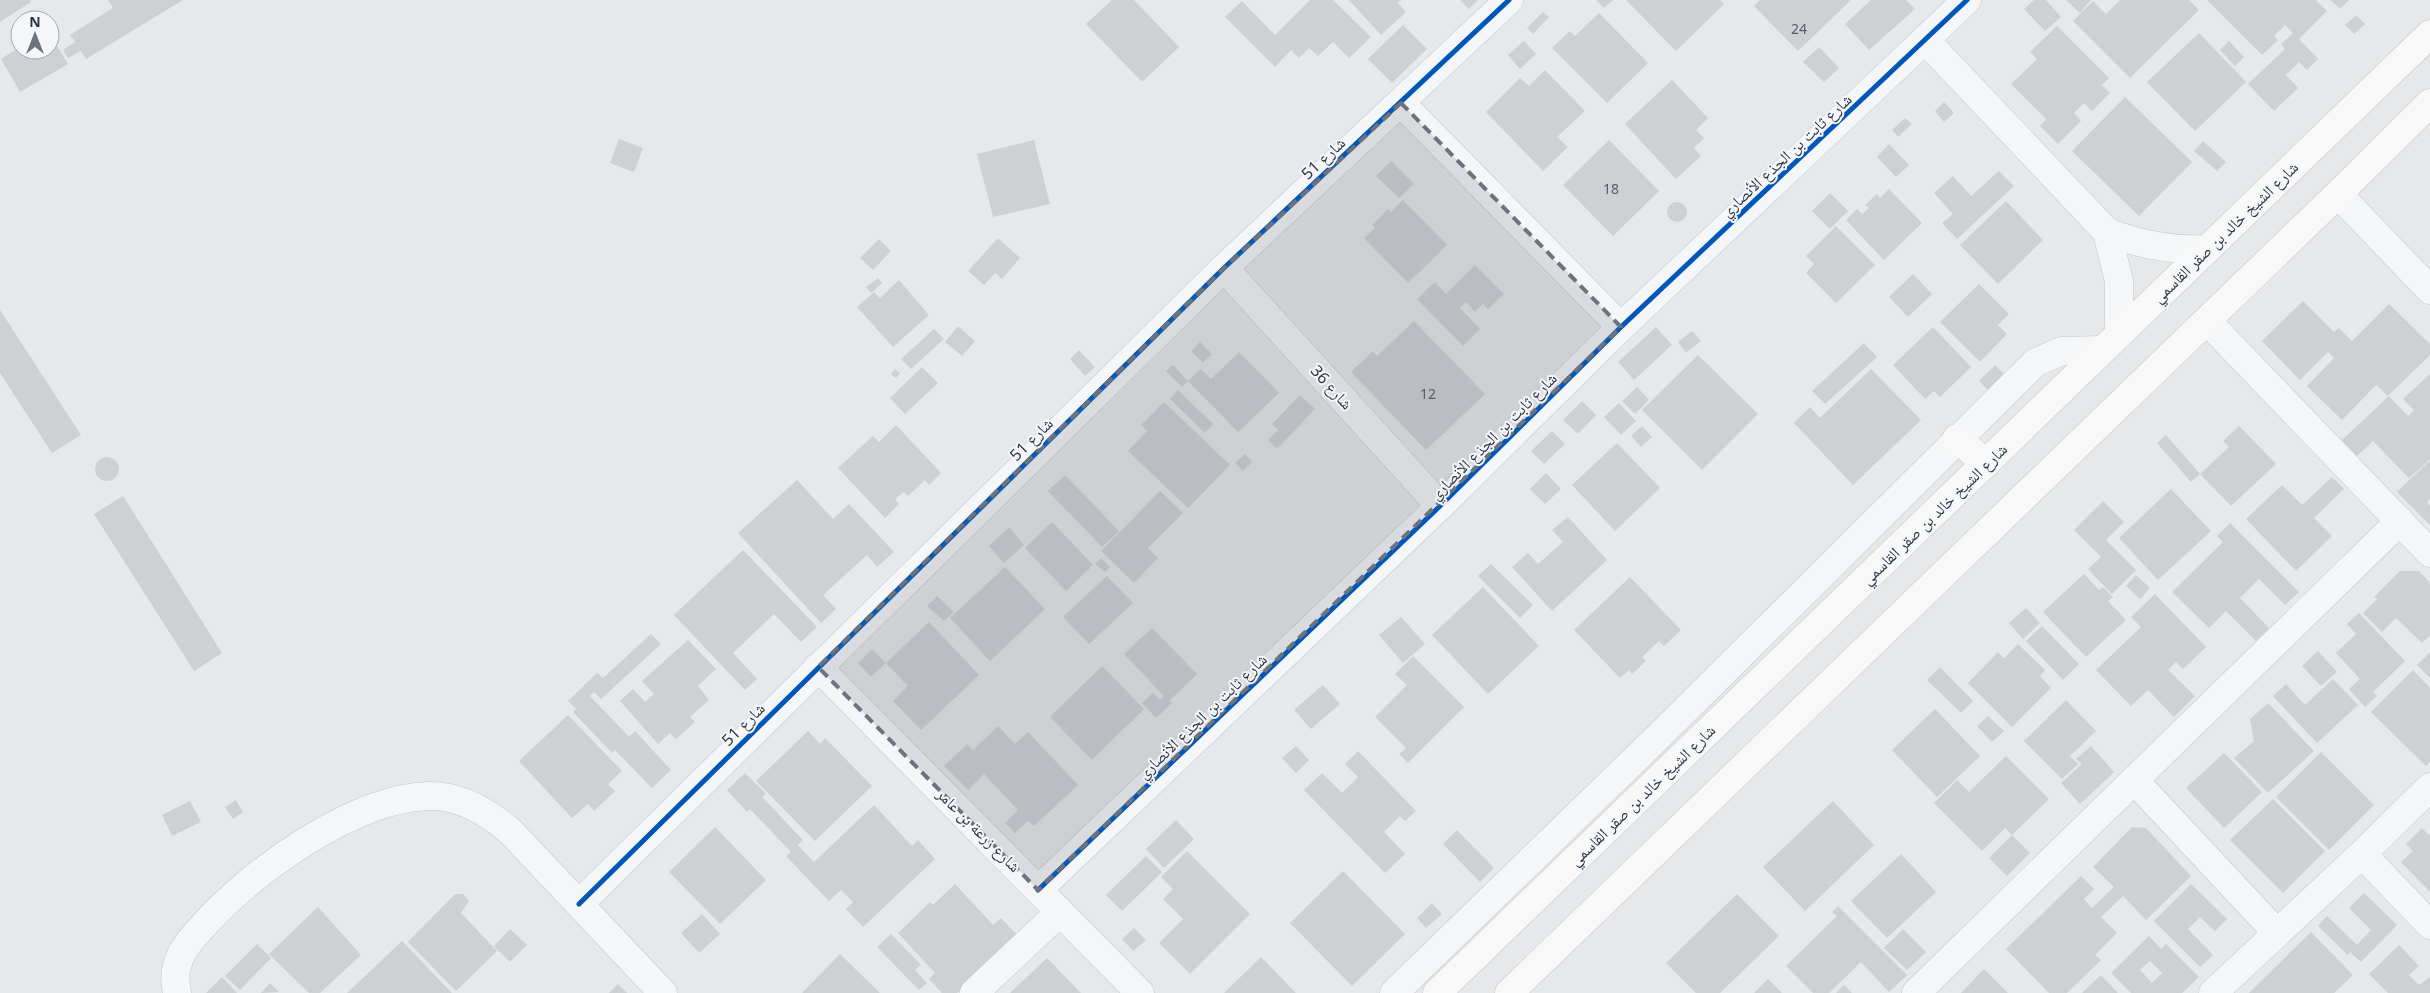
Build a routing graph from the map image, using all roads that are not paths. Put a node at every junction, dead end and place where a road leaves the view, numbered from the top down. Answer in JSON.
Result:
{"nodes":[{"id":1,"x":1508,"y":0,"type":"edge"},
{"id":2,"x":1968,"y":0,"type":"edge"},
{"id":3,"x":2430,"y":34,"type":"edge"},
{"id":4,"x":1926,"y":40,"type":"junction"},
{"id":5,"x":2428,"y":101,"type":"edge"},
{"id":6,"x":1401,"y":102,"type":"junction"},
{"id":7,"x":2338,"y":194,"type":"junction"},
{"id":8,"x":2107,"y":232,"type":"junction"},
{"id":9,"x":2208,"y":249,"type":"junction"},
{"id":10,"x":1224,"y":268,"type":"junction"},
{"id":11,"x":2430,"y":290,"type":"edge"},
{"id":12,"x":2207,"y":320,"type":"junction"},
{"id":13,"x":1621,"y":327,"type":"junction"},
{"id":14,"x":2111,"y":342,"type":"junction"},
{"id":15,"x":1957,"y":438,"type":"junction"},
{"id":16,"x":1986,"y":464,"type":"junction"},
{"id":17,"x":1440,"y":506,"type":"junction"},
{"id":18,"x":2400,"y":521,"type":"junction"},
{"id":19,"x":2430,"y":553,"type":"edge"},
{"id":20,"x":818,"y":667,"type":"junction"},
{"id":21,"x":2134,"y":780,"type":"junction"},
{"id":22,"x":2430,"y":787,"type":"edge"},
{"id":23,"x":2362,"y":854,"type":"junction"},
{"id":24,"x":1038,"y":890,"type":"junction"},
{"id":25,"x":579,"y":904,"type":"junction"},
{"id":26,"x":1060,"y":912,"type":"junction"},
{"id":27,"x":2430,"y":925,"type":"edge"},
{"id":28,"x":2276,"y":932,"type":"junction"},
{"id":29,"x":177,"y":993,"type":"edge"},
{"id":30,"x":663,"y":993,"type":"edge"},
{"id":31,"x":974,"y":993,"type":"edge"},
{"id":32,"x":1140,"y":993,"type":"edge"},
{"id":33,"x":1394,"y":993,"type":"edge"},
{"id":34,"x":1437,"y":993,"type":"edge"},
{"id":35,"x":1509,"y":993,"type":"edge"},
{"id":36,"x":1916,"y":993,"type":"edge"},
{"id":37,"x":2213,"y":993,"type":"edge"}],
"edges":[{"from":1,"to":6,"type":"street","name":"شارع 51"},
{"from":2,"to":4,"type":"street","name":"شارع ثابت بن الجذع الأنصاري"},
{"from":3,"to":9,"type":"main road","name":"شارع الشيخ خالد بن صقر القاسمي"},
{"from":4,"to":8,"type":"street"},
{"from":4,"to":13,"type":"street","name":"شارع ثابت بن الجذع الأنصاري"},
{"from":5,"to":7,"type":"main road"},
{"from":6,"to":10,"type":"street","name":"شارع 51"},
{"from":6,"to":13,"type":"street"},
{"from":7,"to":11,"type":"street"},
{"from":7,"to":12,"type":"main road"},
{"from":8,"to":9,"type":"street"},
{"from":8,"to":14,"type":"street"},
{"from":9,"to":14,"type":"main road","name":"شارع الشيخ خالد بن صقر القاسمي"},
{"from":10,"to":17,"type":"street","name":"شارع 36"},
{"from":10,"to":20,"type":"street","name":"شارع 51"},
{"from":12,"to":18,"type":"street"},
{"from":12,"to":35,"type":"main road"},
{"from":13,"to":17,"type":"street","name":"شارع ثابت بن الجذع الأنصاري"},
{"from":14,"to":15,"type":"street"},
{"from":14,"to":16,"type":"main road","name":"شارع الشيخ خالد بن صقر القاسمي"},
{"from":15,"to":16,"type":"main road"},
{"from":15,"to":33,"type":"street"},
{"from":16,"to":34,"type":"main road","name":"شارع الشيخ خالد بن صقر القاسمي"},
{"from":17,"to":24,"type":"street","name":"شارع ثابت بن الجذع الأنصاري"},
{"from":18,"to":19,"type":"street"},
{"from":18,"to":21,"type":"street"},
{"from":20,"to":24,"type":"street","name":"شارع زرعة بن عامر"},
{"from":20,"to":25,"type":"street","name":"شارع 51"},
{"from":21,"to":28,"type":"street"},
{"from":21,"to":36,"type":"street"},
{"from":22,"to":23,"type":"street"},
{"from":23,"to":27,"type":"street"},
{"from":23,"to":28,"type":"street"},
{"from":24,"to":26,"type":"street","name":"شارع زرعة بن عامر"},
{"from":25,"to":29,"type":"street"},
{"from":25,"to":30,"type":"street"},
{"from":26,"to":31,"type":"street"},
{"from":26,"to":32,"type":"street","name":"شارع زرعة بن عامر"},
{"from":28,"to":37,"type":"street"}]}
